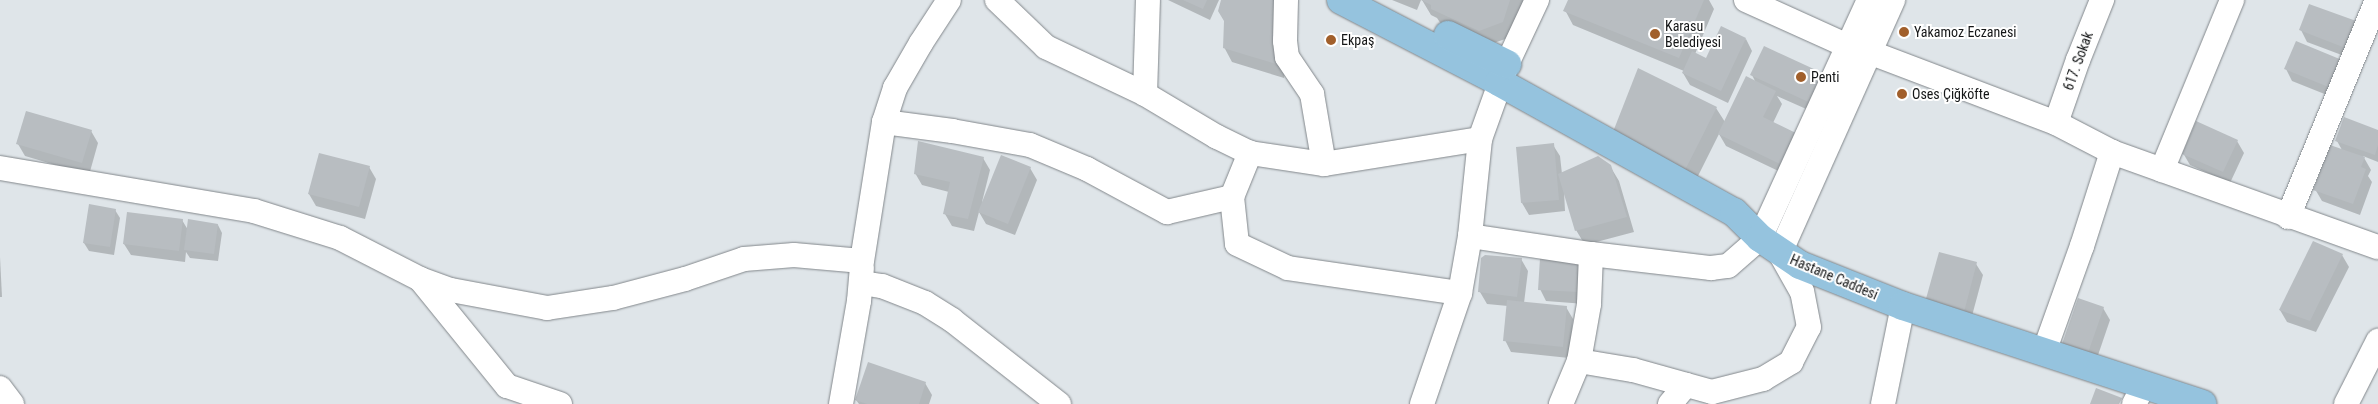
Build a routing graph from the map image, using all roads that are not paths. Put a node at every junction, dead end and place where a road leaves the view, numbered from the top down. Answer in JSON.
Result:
{"nodes":[{"id":1,"x":949,"y":0,"type":"edge"},
{"id":2,"x":997,"y":0,"type":"edge"},
{"id":3,"x":1148,"y":0,"type":"edge"},
{"id":4,"x":1286,"y":0,"type":"edge"},
{"id":5,"x":1341,"y":0,"type":"edge"},
{"id":6,"x":1376,"y":0,"type":"edge"},
{"id":7,"x":1537,"y":0,"type":"edge"},
{"id":8,"x":1747,"y":0,"type":"edge"},
{"id":9,"x":1869,"y":0,"type":"edge"},
{"id":10,"x":1893,"y":0,"type":"edge"},
{"id":11,"x":2102,"y":0,"type":"edge"},
{"id":12,"x":2232,"y":0,"type":"edge"},
{"id":13,"x":2377,"y":0,"type":"edge"},
{"id":14,"x":1858,"y":49,"type":"junction"},
{"id":15,"x":1503,"y":73,"type":"junction"},
{"id":16,"x":1145,"y":94,"type":"junction"},
{"id":17,"x":884,"y":122,"type":"junction"},
{"id":18,"x":2056,"y":123,"type":"junction"},
{"id":19,"x":1480,"y":139,"type":"junction"},
{"id":20,"x":2112,"y":152,"type":"junction"},
{"id":21,"x":1250,"y":153,"type":"junction"},
{"id":22,"x":1324,"y":164,"type":"junction"},
{"id":23,"x":0,"y":168,"type":"edge"},
{"id":24,"x":2162,"y":170,"type":"junction"},
{"id":25,"x":1232,"y":197,"type":"junction"},
{"id":26,"x":2288,"y":217,"type":"junction"},
{"id":27,"x":1470,"y":236,"type":"junction"},
{"id":28,"x":1770,"y":246,"type":"junction"},
{"id":29,"x":2378,"y":247,"type":"edge"},
{"id":30,"x":1590,"y":254,"type":"junction"},
{"id":31,"x":862,"y":272,"type":"junction"},
{"id":32,"x":420,"y":279,"type":"junction"},
{"id":33,"x":1460,"y":293,"type":"junction"},
{"id":34,"x":1903,"y":306,"type":"junction"},
{"id":35,"x":2378,"y":341,"type":"edge"},
{"id":36,"x":2044,"y":352,"type":"junction"},
{"id":37,"x":1579,"y":361,"type":"junction"},
{"id":38,"x":1686,"y":385,"type":"junction"},
{"id":39,"x":0,"y":388,"type":"edge"},
{"id":40,"x":2139,"y":394,"type":"edge"},
{"id":41,"x":504,"y":395,"type":"edge"},
{"id":42,"x":12,"y":404,"type":"edge"},
{"id":43,"x":560,"y":404,"type":"edge"},
{"id":44,"x":841,"y":404,"type":"edge"},
{"id":45,"x":1059,"y":404,"type":"edge"},
{"id":46,"x":1422,"y":404,"type":"edge"},
{"id":47,"x":1562,"y":404,"type":"edge"},
{"id":48,"x":1670,"y":404,"type":"edge"},
{"id":49,"x":1882,"y":404,"type":"edge"},
{"id":50,"x":2202,"y":404,"type":"edge"},
{"id":51,"x":2346,"y":404,"type":"edge"}],
"edges":[{"from":1,"to":17,"type":"street"},
{"from":2,"to":16,"type":"street"},
{"from":3,"to":16,"type":"street"},
{"from":4,"to":22,"type":"street"},
{"from":5,"to":15,"type":"main road"},
{"from":6,"to":15,"type":"main road"},
{"from":7,"to":15,"type":"street"},
{"from":8,"to":14,"type":"street"},
{"from":9,"to":14,"type":"street"},
{"from":10,"to":14,"type":"street"},
{"from":11,"to":18,"type":"street","name":"617. Sokak"},
{"from":12,"to":24,"type":"street"},
{"from":13,"to":26,"type":"street"},
{"from":14,"to":18,"type":"street"},
{"from":14,"to":28,"type":"street"},
{"from":15,"to":19,"type":"street"},
{"from":15,"to":28,"type":"main road","name":"Hastane Caddesi"},
{"from":16,"to":21,"type":"street"},
{"from":17,"to":25,"type":"street"},
{"from":17,"to":31,"type":"street"},
{"from":18,"to":20,"type":"street"},
{"from":19,"to":22,"type":"street"},
{"from":19,"to":27,"type":"street"},
{"from":20,"to":24,"type":"street"},
{"from":20,"to":36,"type":"street"},
{"from":21,"to":22,"type":"street"},
{"from":21,"to":25,"type":"street"},
{"from":23,"to":32,"type":"street"},
{"from":24,"to":26,"type":"street"},
{"from":25,"to":33,"type":"street"},
{"from":26,"to":29,"type":"street"},
{"from":27,"to":30,"type":"street"},
{"from":27,"to":33,"type":"street"},
{"from":28,"to":30,"type":"street"},
{"from":28,"to":34,"type":"main road","name":"Hastane Caddesi"},
{"from":28,"to":38,"type":"street"},
{"from":30,"to":37,"type":"street"},
{"from":31,"to":32,"type":"street"},
{"from":31,"to":44,"type":"street"},
{"from":31,"to":45,"type":"street"},
{"from":32,"to":41,"type":"street"},
{"from":33,"to":46,"type":"street"},
{"from":34,"to":36,"type":"main road","name":"Hastane Caddesi"},
{"from":34,"to":49,"type":"street"},
{"from":35,"to":51,"type":"street"},
{"from":36,"to":40,"type":"main road","name":"Hastane Caddesi"},
{"from":37,"to":38,"type":"street"},
{"from":37,"to":47,"type":"street"},
{"from":38,"to":48,"type":"street"},
{"from":39,"to":42,"type":"street"},
{"from":40,"to":50,"type":"main road","name":"Hastane Caddesi"},
{"from":41,"to":43,"type":"street"}]}
